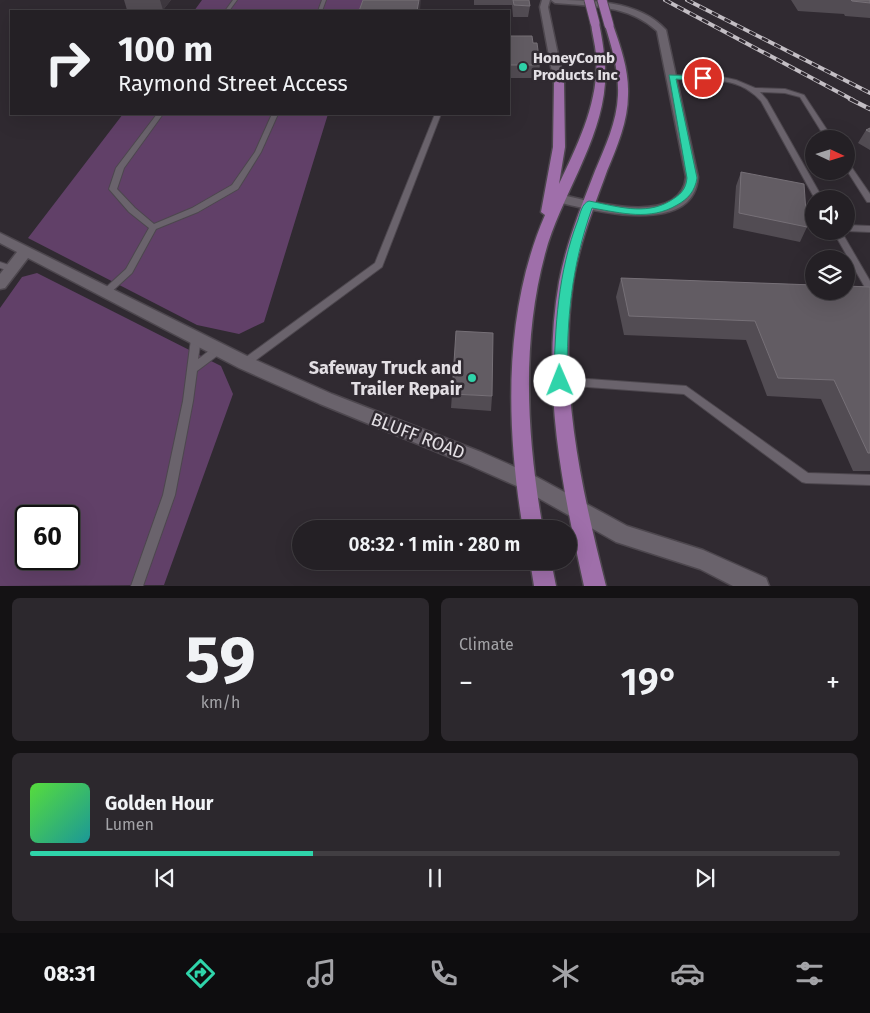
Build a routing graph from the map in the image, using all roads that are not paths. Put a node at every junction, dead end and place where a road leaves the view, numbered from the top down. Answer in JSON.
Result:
{"nodes":[{"id":1,"x":546,"y":0,"type":"edge"},
{"id":2,"x":555,"y":0,"type":"edge"},
{"id":3,"x":589,"y":0,"type":"edge"},
{"id":4,"x":602,"y":0,"type":"edge"},
{"id":5,"x":602,"y":24,"type":"junction"},
{"id":6,"x":671,"y":77,"type":"junction"},
{"id":7,"x":559,"y":83,"type":"joint"},
{"id":8,"x":755,"y":90,"type":"junction"},
{"id":9,"x":159,"y":115,"type":"edge"},
{"id":10,"x":275,"y":115,"type":"edge"},
{"id":11,"x":438,"y":115,"type":"edge"},
{"id":12,"x":824,"y":130,"type":"edge"},
{"id":13,"x":855,"y":177,"type":"edge"},
{"id":14,"x":814,"y":190,"type":"edge"},
{"id":15,"x":560,"y":198,"type":"junction"},
{"id":16,"x":870,"y":200,"type":"edge"},
{"id":17,"x":589,"y":204,"type":"junction"},
{"id":18,"x":153,"y":226,"type":"junction"},
{"id":19,"x":855,"y":228,"type":"edge"},
{"id":20,"x":870,"y":228,"type":"edge"},
{"id":21,"x":545,"y":232,"type":"junction"},
{"id":22,"x":0,"y":237,"type":"edge"},
{"id":23,"x":842,"y":240,"type":"edge"},
{"id":24,"x":26,"y":251,"type":"junction"},
{"id":25,"x":6,"y":267,"type":"edge"},
{"id":26,"x":0,"y":284,"type":"edge"},
{"id":27,"x":870,"y":289,"type":"edge"},
{"id":28,"x":105,"y":293,"type":"junction"},
{"id":29,"x":196,"y":339,"type":"junction"},
{"id":30,"x":218,"y":350,"type":"junction"},
{"id":31,"x":245,"y":363,"type":"junction"},
{"id":32,"x":192,"y":369,"type":"junction"},
{"id":33,"x":560,"y":381,"type":"junction"},
{"id":34,"x":870,"y":480,"type":"edge"},
{"id":35,"x":526,"y":482,"type":"junction"},
{"id":36,"x":576,"y":508,"type":"junction"},
{"id":37,"x":532,"y":520,"type":"edge"},
{"id":38,"x":542,"y":570,"type":"edge"},
{"id":39,"x":137,"y":586,"type":"edge"},
{"id":40,"x":545,"y":586,"type":"edge"},
{"id":41,"x":594,"y":586,"type":"edge"},
{"id":42,"x":758,"y":586,"type":"edge"}],
"edges":[{"from":1,"to":7,"type":"street"},
{"from":2,"to":6,"type":"street"},
{"from":3,"to":5,"type":"main road","bridge":true},
{"from":4,"to":5,"type":"main road","bridge":true},
{"from":5,"to":15,"type":"main road"},
{"from":5,"to":17,"type":"main road"},
{"from":6,"to":8,"type":"lane"},
{"from":6,"to":17,"type":"street"},
{"from":7,"to":21,"type":"main road"},
{"from":8,"to":12,"type":"lane"},
{"from":8,"to":14,"type":"lane"},
{"from":9,"to":18,"type":"lane"},
{"from":10,"to":18,"type":"lane"},
{"from":11,"to":31,"type":"lane"},
{"from":13,"to":16,"type":"lane"},
{"from":15,"to":17,"type":"street"},
{"from":15,"to":21,"type":"main road"},
{"from":17,"to":33,"type":"main road"},
{"from":18,"to":28,"type":"lane"},
{"from":19,"to":20,"type":"lane"},
{"from":21,"to":35,"type":"main road"},
{"from":22,"to":24,"type":"street","name":"BLUFF ROAD"},
{"from":23,"to":27,"type":"lane"},
{"from":24,"to":25,"type":"street"},
{"from":24,"to":28,"type":"street","name":"BLUFF ROAD"},
{"from":25,"to":26,"type":"street"},
{"from":28,"to":29,"type":"street","name":"BLUFF ROAD"},
{"from":29,"to":30,"type":"street","name":"BLUFF ROAD"},
{"from":29,"to":32,"type":"lane"},
{"from":30,"to":31,"type":"street","name":"BLUFF ROAD"},
{"from":30,"to":32,"type":"lane"},
{"from":31,"to":35,"type":"street","name":"BLUFF ROAD"},
{"from":32,"to":39,"type":"lane"},
{"from":33,"to":34,"type":"lane"},
{"from":33,"to":36,"type":"main road"},
{"from":35,"to":36,"type":"street","name":"BLUFF ROAD"},
{"from":35,"to":37,"type":"main road"},
{"from":36,"to":41,"type":"main road"},
{"from":36,"to":42,"type":"street","name":"BLUFF ROAD"},
{"from":38,"to":40,"type":"main road"}]}
